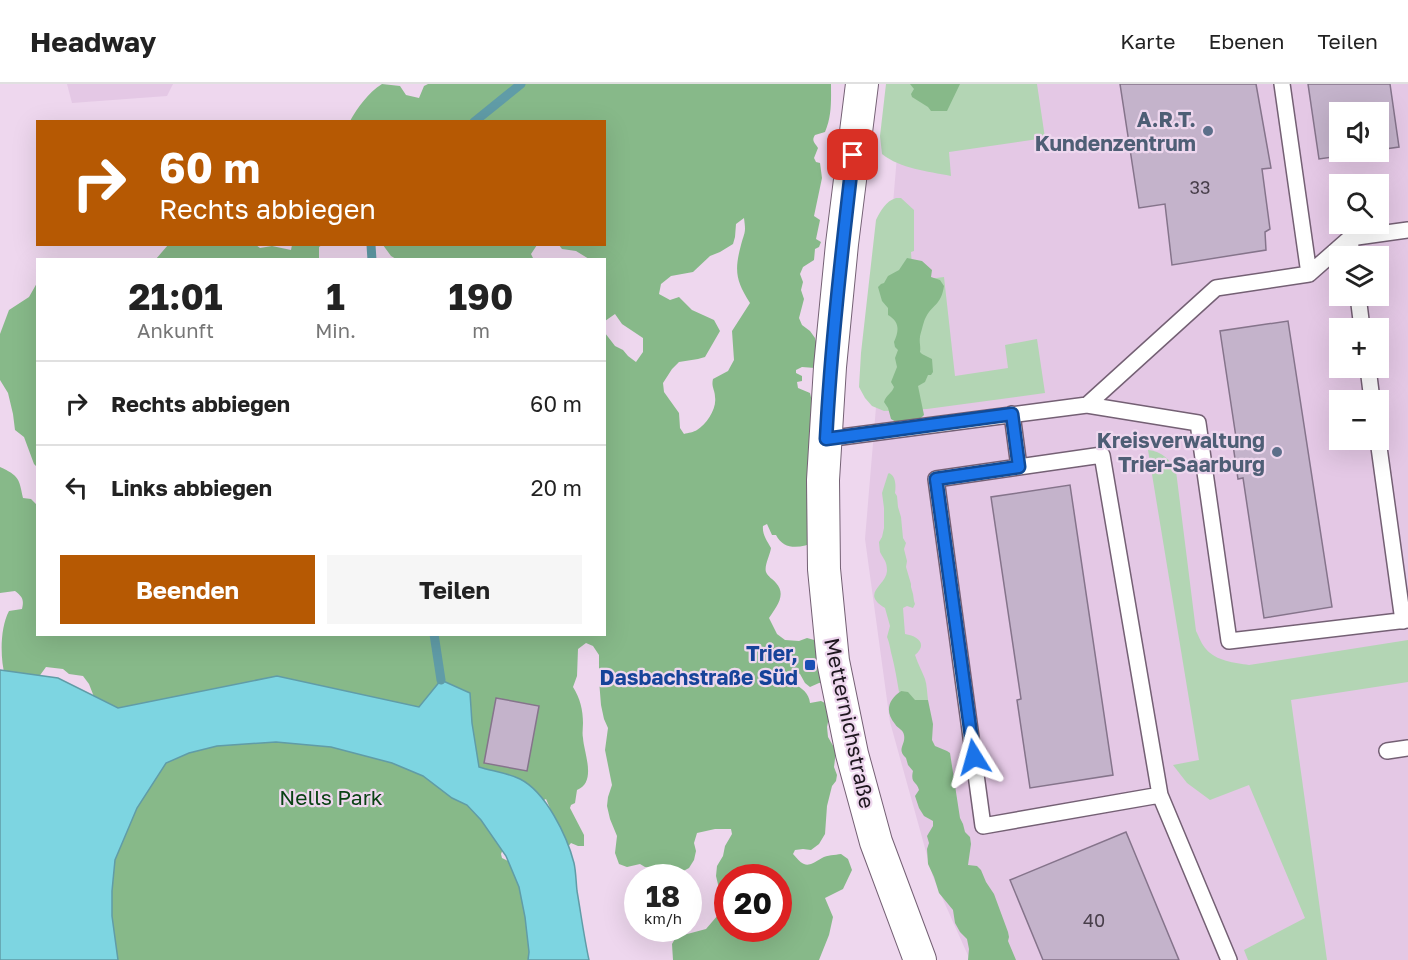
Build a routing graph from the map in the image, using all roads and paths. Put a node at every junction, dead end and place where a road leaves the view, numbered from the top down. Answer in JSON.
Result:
{"nodes":[{"id":1,"x":862,"y":84,"type":"edge"},
{"id":2,"x":1282,"y":84,"type":"edge"},
{"id":3,"x":1408,"y":230,"type":"edge"},
{"id":4,"x":1350,"y":238,"type":"junction"},
{"id":5,"x":1351,"y":246,"type":"edge"},
{"id":6,"x":1309,"y":274,"type":"junction"},
{"id":7,"x":1087,"y":405,"type":"junction"},
{"id":8,"x":1012,"y":414,"type":"junction"},
{"id":9,"x":826,"y":439,"type":"junction"},
{"id":10,"x":1380,"y":450,"type":"edge"},
{"id":11,"x":1019,"y":467,"type":"junction"},
{"id":12,"x":1405,"y":620,"type":"edge"},
{"id":13,"x":1408,"y":748,"type":"edge"},
{"id":14,"x":1387,"y":752,"type":"dead end"},
{"id":15,"x":1160,"y":795,"type":"junction"},
{"id":16,"x":920,"y":960,"type":"edge"},
{"id":17,"x":1228,"y":960,"type":"edge"}],
"edges":[{"from":1,"to":9,"type":"street","name":"Metternichstraße"},
{"from":2,"to":6,"type":"lane"},
{"from":3,"to":4,"type":"lane"},
{"from":4,"to":5,"type":"lane"},
{"from":4,"to":6,"type":"lane"},
{"from":6,"to":7,"type":"lane"},
{"from":7,"to":8,"type":"lane"},
{"from":7,"to":12,"type":"lane"},
{"from":8,"to":9,"type":"lane"},
{"from":8,"to":11,"type":"lane"},
{"from":9,"to":16,"type":"street","name":"Metternichstraße"},
{"from":10,"to":12,"type":"lane"},
{"from":11,"to":15,"type":"lane"},
{"from":11,"to":15,"type":"lane"},
{"from":13,"to":14,"type":"lane"},
{"from":15,"to":17,"type":"lane"}]}
